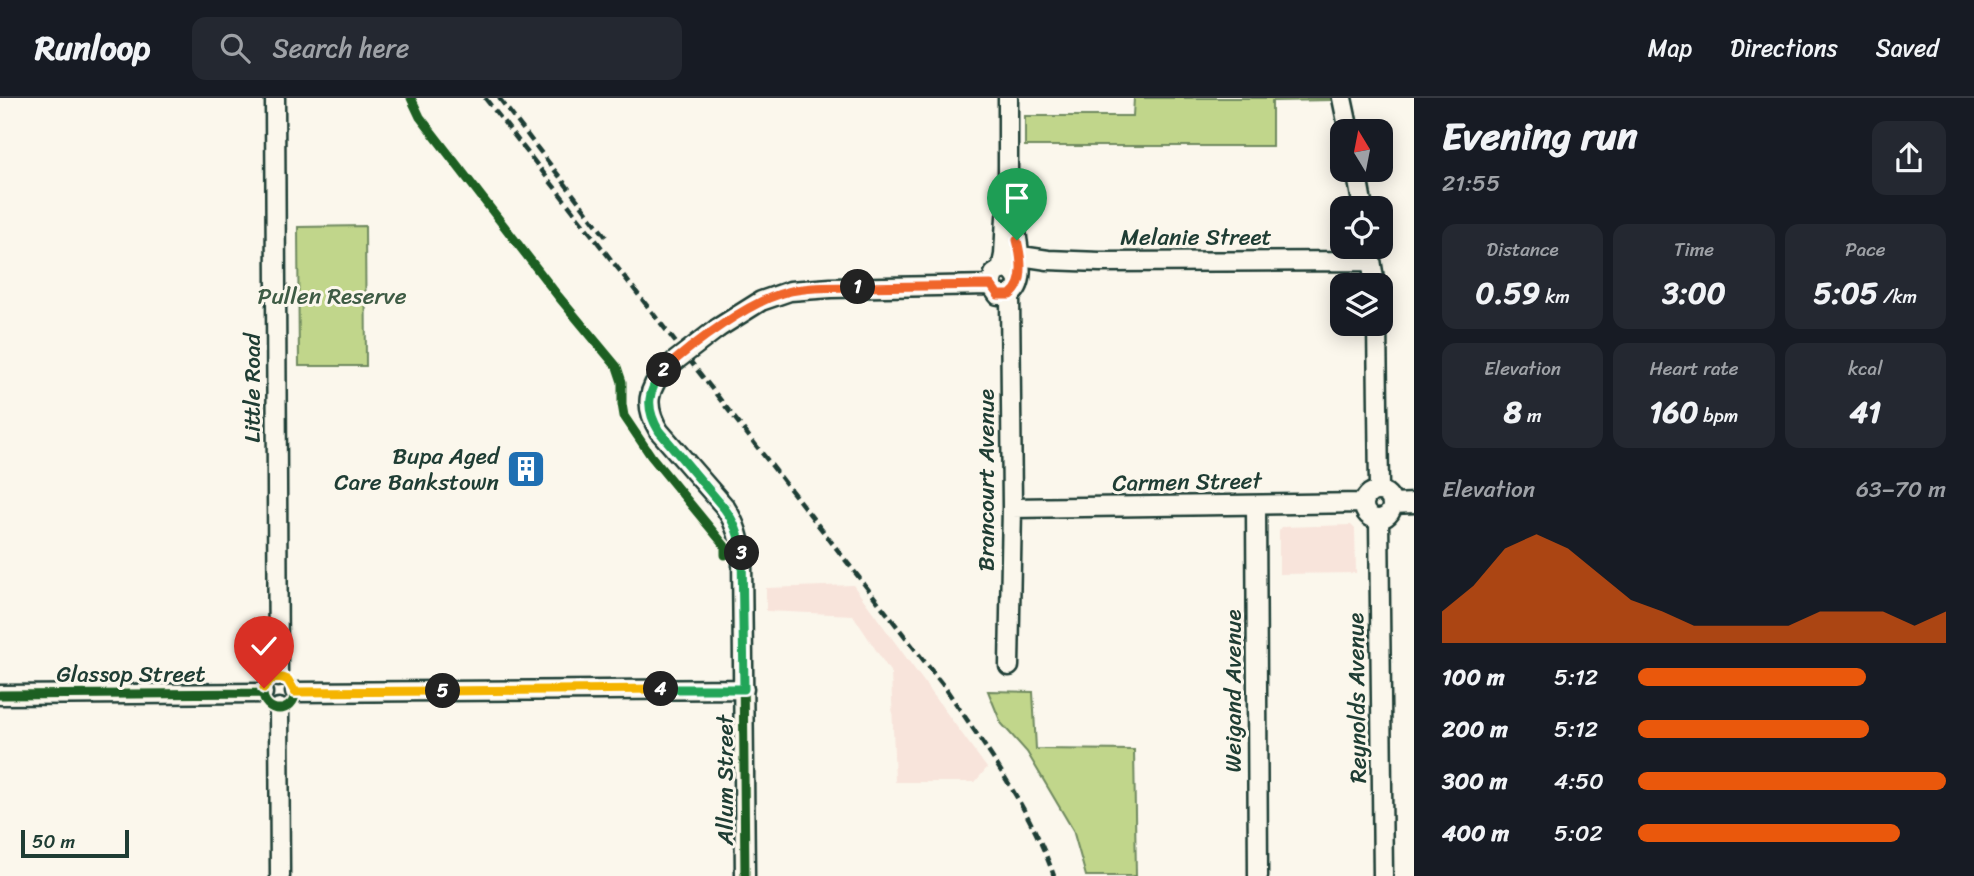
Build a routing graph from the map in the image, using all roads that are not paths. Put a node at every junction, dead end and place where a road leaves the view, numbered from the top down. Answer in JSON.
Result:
{"nodes":[{"id":1,"x":275,"y":98,"type":"edge"},
{"id":2,"x":1008,"y":98,"type":"edge"},
{"id":3,"x":1342,"y":98,"type":"edge"},
{"id":4,"x":1346,"y":119,"type":"edge"},
{"id":5,"x":1009,"y":176,"type":"junction"},
{"id":6,"x":1330,"y":255,"type":"edge"},
{"id":7,"x":1021,"y":256,"type":"junction"},
{"id":8,"x":996,"y":277,"type":"junction"},
{"id":9,"x":1014,"y":288,"type":"junction"},
{"id":10,"x":1377,"y":336,"type":"edge"},
{"id":11,"x":1379,"y":490,"type":"junction"},
{"id":12,"x":1364,"y":503,"type":"junction"},
{"id":13,"x":1414,"y":503,"type":"edge"},
{"id":14,"x":1393,"y":504,"type":"junction"},
{"id":15,"x":1256,"y":506,"type":"junction"},
{"id":16,"x":1012,"y":508,"type":"junction"},
{"id":17,"x":1379,"y":519,"type":"junction"},
{"id":18,"x":1009,"y":666,"type":"dead end"},
{"id":19,"x":278,"y":677,"type":"junction"},
{"id":20,"x":744,"y":689,"type":"junction"},
{"id":21,"x":295,"y":692,"type":"junction"},
{"id":22,"x":263,"y":693,"type":"junction"},
{"id":23,"x":0,"y":695,"type":"edge"},
{"id":24,"x":279,"y":708,"type":"junction"},
{"id":25,"x":280,"y":876,"type":"edge"},
{"id":26,"x":745,"y":876,"type":"edge"},
{"id":27,"x":1258,"y":876,"type":"edge"},
{"id":28,"x":1383,"y":876,"type":"edge"}],
"edges":[{"from":1,"to":19,"type":"street","name":"Little Road"},
{"from":2,"to":5,"type":"street","name":"Brancourt Avenue"},
{"from":3,"to":4,"type":"street"},
{"from":5,"to":7,"type":"street","name":"Brancourt Avenue"},
{"from":5,"to":8,"type":"street","name":"Brancourt Avenue"},
{"from":6,"to":7,"type":"street","name":"Melanie Street"},
{"from":7,"to":9,"type":"street","name":"Brancourt Avenue"},
{"from":8,"to":9,"type":"street"},
{"from":8,"to":9,"type":"street"},
{"from":8,"to":20,"type":"street","name":"Allum Street","bridge":true},
{"from":9,"to":16,"type":"street","name":"Brancourt Avenue"},
{"from":10,"to":11,"type":"street"},
{"from":11,"to":12,"type":"street"},
{"from":11,"to":14,"type":"street"},
{"from":12,"to":15,"type":"street","name":"Carmen Street"},
{"from":12,"to":17,"type":"street"},
{"from":13,"to":14,"type":"street"},
{"from":14,"to":17,"type":"street"},
{"from":15,"to":16,"type":"street","name":"Carmen Street"},
{"from":15,"to":27,"type":"street","name":"Weigand Avenue"},
{"from":16,"to":18,"type":"street","name":"Brancourt Avenue"},
{"from":17,"to":28,"type":"street","name":"Reynolds Avenue"},
{"from":19,"to":21,"type":"street"},
{"from":19,"to":22,"type":"street"},
{"from":20,"to":21,"type":"street"},
{"from":20,"to":26,"type":"street","name":"Allum Street"},
{"from":21,"to":24,"type":"street"},
{"from":22,"to":23,"type":"street","name":"Glassop Street"},
{"from":22,"to":24,"type":"street"},
{"from":24,"to":25,"type":"street"}]}
